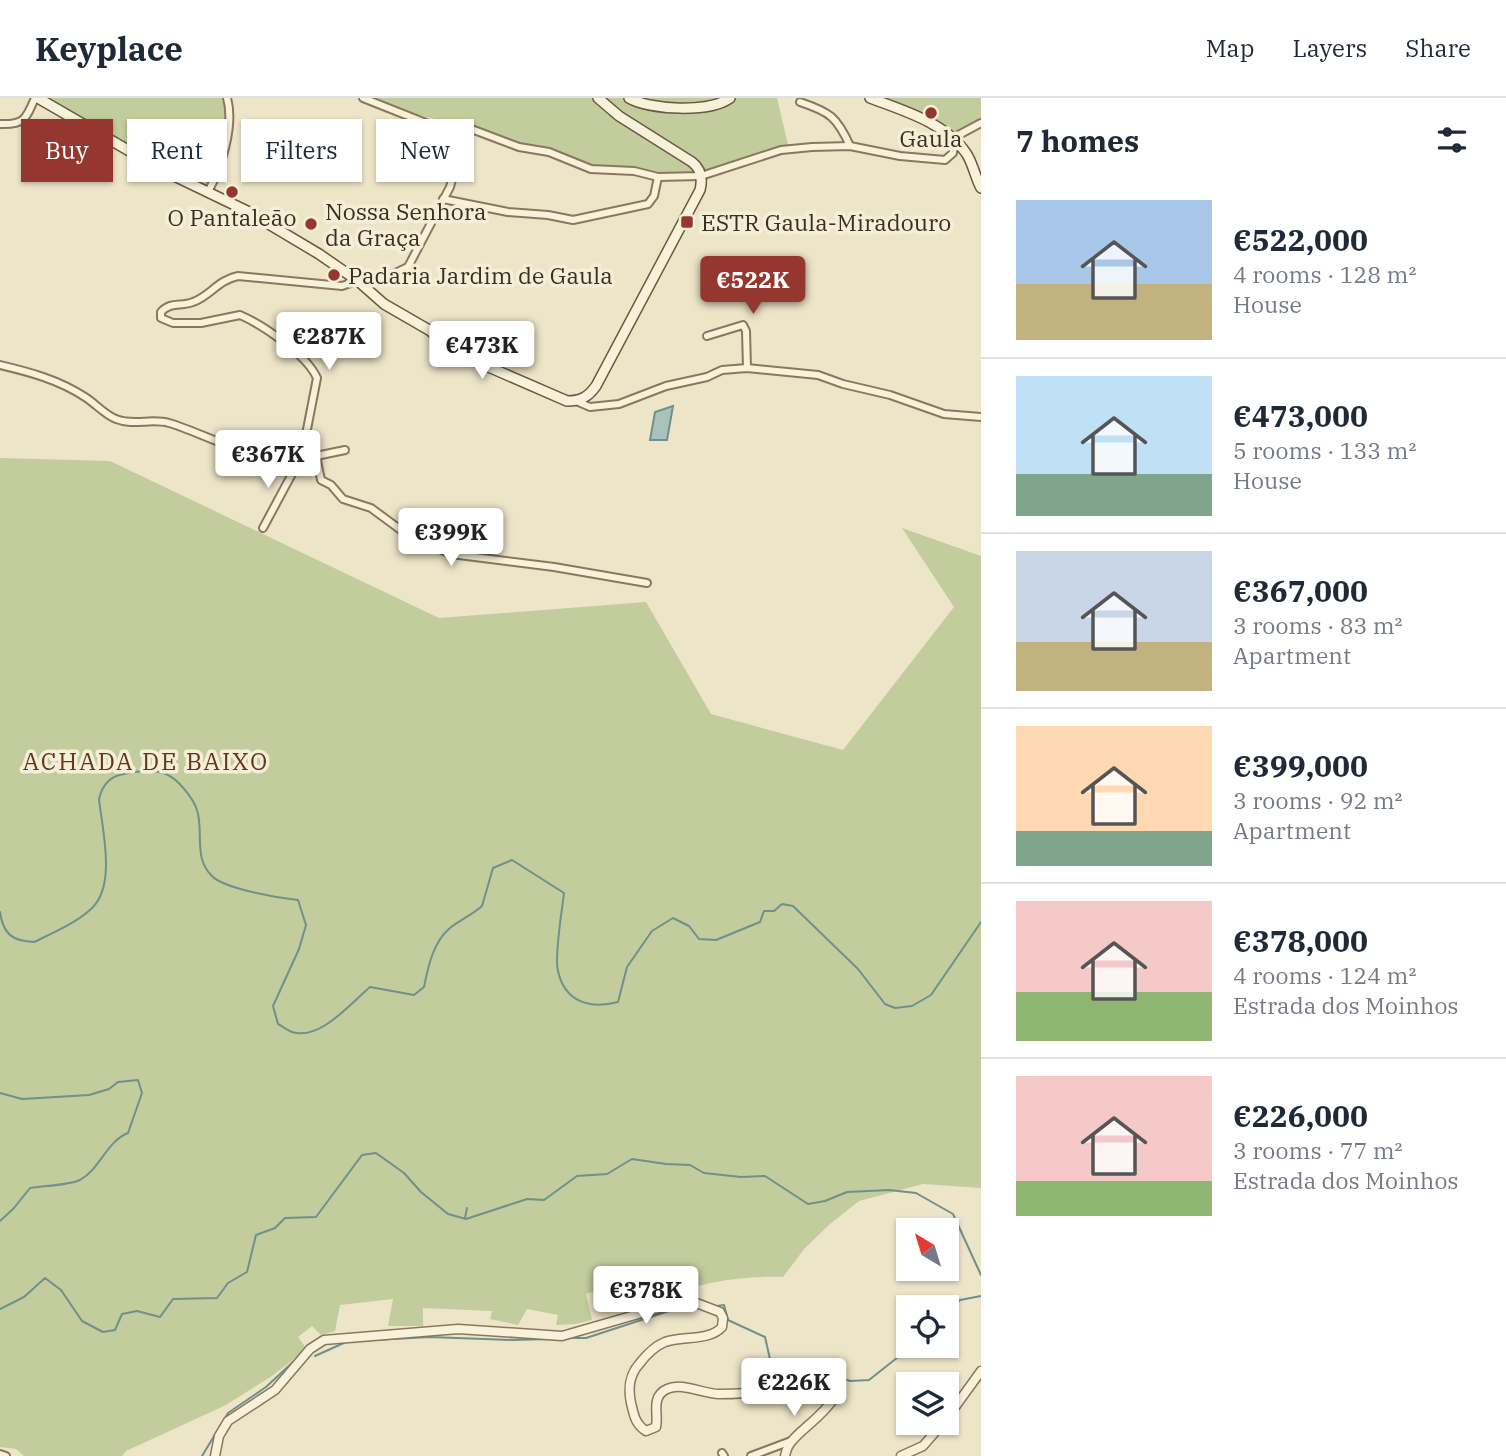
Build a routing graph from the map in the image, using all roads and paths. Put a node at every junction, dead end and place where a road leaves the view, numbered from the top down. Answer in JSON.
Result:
{"nodes":[{"id":1,"x":36,"y":98,"type":"edge"},
{"id":2,"x":228,"y":98,"type":"edge"},
{"id":3,"x":363,"y":98,"type":"edge"},
{"id":4,"x":598,"y":98,"type":"edge"},
{"id":5,"x":629,"y":98,"type":"edge"},
{"id":6,"x":730,"y":98,"type":"edge"},
{"id":7,"x":870,"y":98,"type":"edge"},
{"id":8,"x":800,"y":102,"type":"dead end"},
{"id":9,"x":416,"y":119,"type":"edge"},
{"id":10,"x":981,"y":123,"type":"edge"},
{"id":11,"x":0,"y":124,"type":"edge"},
{"id":12,"x":474,"y":130,"type":"edge"},
{"id":13,"x":953,"y":140,"type":"junction"},
{"id":14,"x":850,"y":146,"type":"junction"},
{"id":15,"x":701,"y":176,"type":"junction"},
{"id":16,"x":658,"y":177,"type":"junction"},
{"id":17,"x":450,"y":182,"type":"edge"},
{"id":18,"x":981,"y":188,"type":"edge"},
{"id":19,"x":208,"y":192,"type":"junction"},
{"id":20,"x":443,"y":200,"type":"junction"},
{"id":21,"x":358,"y":281,"type":"junction"},
{"id":22,"x":707,"y":336,"type":"dead end"},
{"id":23,"x":0,"y":366,"type":"edge"},
{"id":24,"x":747,"y":368,"type":"junction"},
{"id":25,"x":576,"y":401,"type":"junction"},
{"id":26,"x":981,"y":417,"type":"edge"},
{"id":27,"x":345,"y":450,"type":"dead end"},
{"id":28,"x":316,"y":456,"type":"junction"},
{"id":29,"x":299,"y":457,"type":"junction"},
{"id":30,"x":263,"y":528,"type":"dead end"},
{"id":31,"x":647,"y":583,"type":"dead end"},
{"id":32,"x":981,"y":1371,"type":"edge"},
{"id":33,"x":959,"y":1401,"type":"edge"},
{"id":34,"x":933,"y":1435,"type":"edge"},
{"id":35,"x":791,"y":1441,"type":"junction"},
{"id":36,"x":0,"y":1454,"type":"edge"},
{"id":37,"x":6,"y":1456,"type":"edge"},
{"id":38,"x":215,"y":1456,"type":"edge"},
{"id":39,"x":751,"y":1456,"type":"edge"},
{"id":40,"x":785,"y":1456,"type":"edge"},
{"id":41,"x":901,"y":1456,"type":"edge"}],
"edges":[{"from":1,"to":11,"type":"street"},
{"from":1,"to":19,"type":"main road"},
{"from":2,"to":19,"type":"street"},
{"from":3,"to":9,"type":"street"},
{"from":4,"to":15,"type":"main road"},
{"from":5,"to":6,"type":"main road"},
{"from":7,"to":13,"type":"main road"},
{"from":8,"to":14,"type":"street"},
{"from":10,"to":13,"type":"street"},
{"from":12,"to":16,"type":"street"},
{"from":13,"to":14,"type":"street"},
{"from":13,"to":18,"type":"main road"},
{"from":14,"to":15,"type":"street"},
{"from":15,"to":16,"type":"street"},
{"from":15,"to":25,"type":"main road"},
{"from":16,"to":20,"type":"street"},
{"from":17,"to":20,"type":"street"},
{"from":19,"to":21,"type":"main road"},
{"from":20,"to":21,"type":"street"},
{"from":21,"to":25,"type":"main road"},
{"from":21,"to":29,"type":"street"},
{"from":22,"to":24,"type":"street"},
{"from":23,"to":29,"type":"street"},
{"from":24,"to":25,"type":"street"},
{"from":24,"to":26,"type":"street"},
{"from":27,"to":28,"type":"street"},
{"from":28,"to":29,"type":"street"},
{"from":28,"to":31,"type":"street"},
{"from":29,"to":30,"type":"street"},
{"from":32,"to":33,"type":"street"},
{"from":34,"to":41,"type":"street"},
{"from":35,"to":38,"type":"street"},
{"from":35,"to":39,"type":"street"},
{"from":35,"to":40,"type":"street"},
{"from":36,"to":37,"type":"street"}]}
